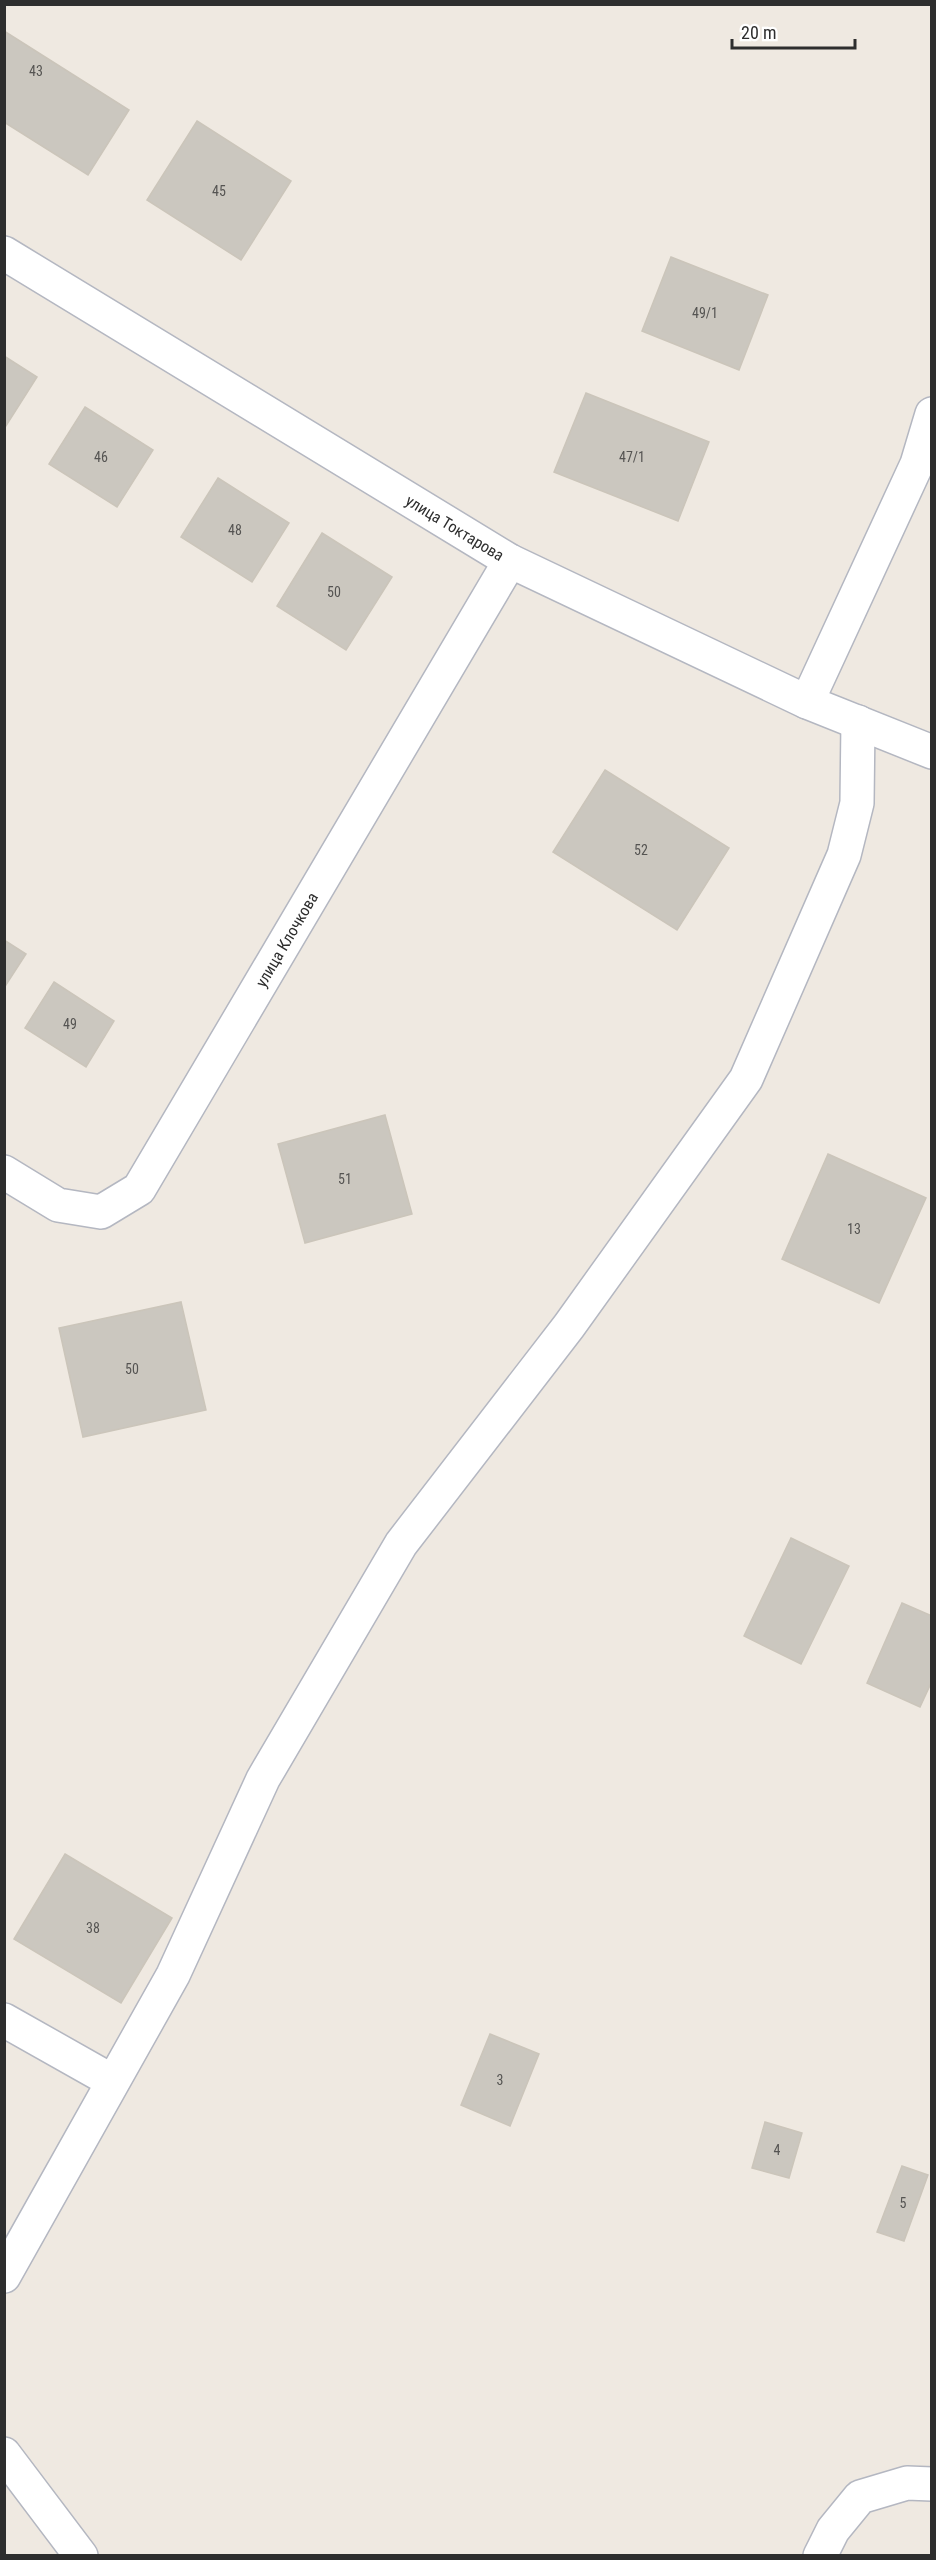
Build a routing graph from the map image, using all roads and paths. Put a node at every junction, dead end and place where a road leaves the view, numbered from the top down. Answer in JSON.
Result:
{"nodes":[{"id":1,"x":4,"y":253,"type":"edge"},
{"id":2,"x":932,"y":414,"type":"edge"},
{"id":3,"x":510,"y":561,"type":"junction"},
{"id":4,"x":807,"y":702,"type":"junction"},
{"id":5,"x":858,"y":722,"type":"junction"},
{"id":6,"x":932,"y":752,"type":"edge"},
{"id":7,"x":4,"y":1172,"type":"edge"},
{"id":8,"x":4,"y":2020,"type":"edge"},
{"id":9,"x":112,"y":2081,"type":"junction"},
{"id":10,"x":4,"y":2276,"type":"edge"},
{"id":11,"x":4,"y":2454,"type":"edge"},
{"id":12,"x":932,"y":2484,"type":"edge"},
{"id":13,"x":81,"y":2556,"type":"edge"},
{"id":14,"x":820,"y":2556,"type":"edge"}],
"edges":[{"from":1,"to":3,"type":"street","name":"улица Токтарова"},
{"from":2,"to":4,"type":"street"},
{"from":3,"to":4,"type":"street","name":"улица Токтарова"},
{"from":3,"to":7,"type":"street","name":"улица Клочкова"},
{"from":4,"to":5,"type":"street","name":"улица Токтарова"},
{"from":5,"to":6,"type":"street","name":"улица Токтарова"},
{"from":5,"to":9,"type":"street"},
{"from":8,"to":9,"type":"street"},
{"from":9,"to":10,"type":"street"},
{"from":11,"to":13,"type":"street"},
{"from":12,"to":14,"type":"street"}]}
